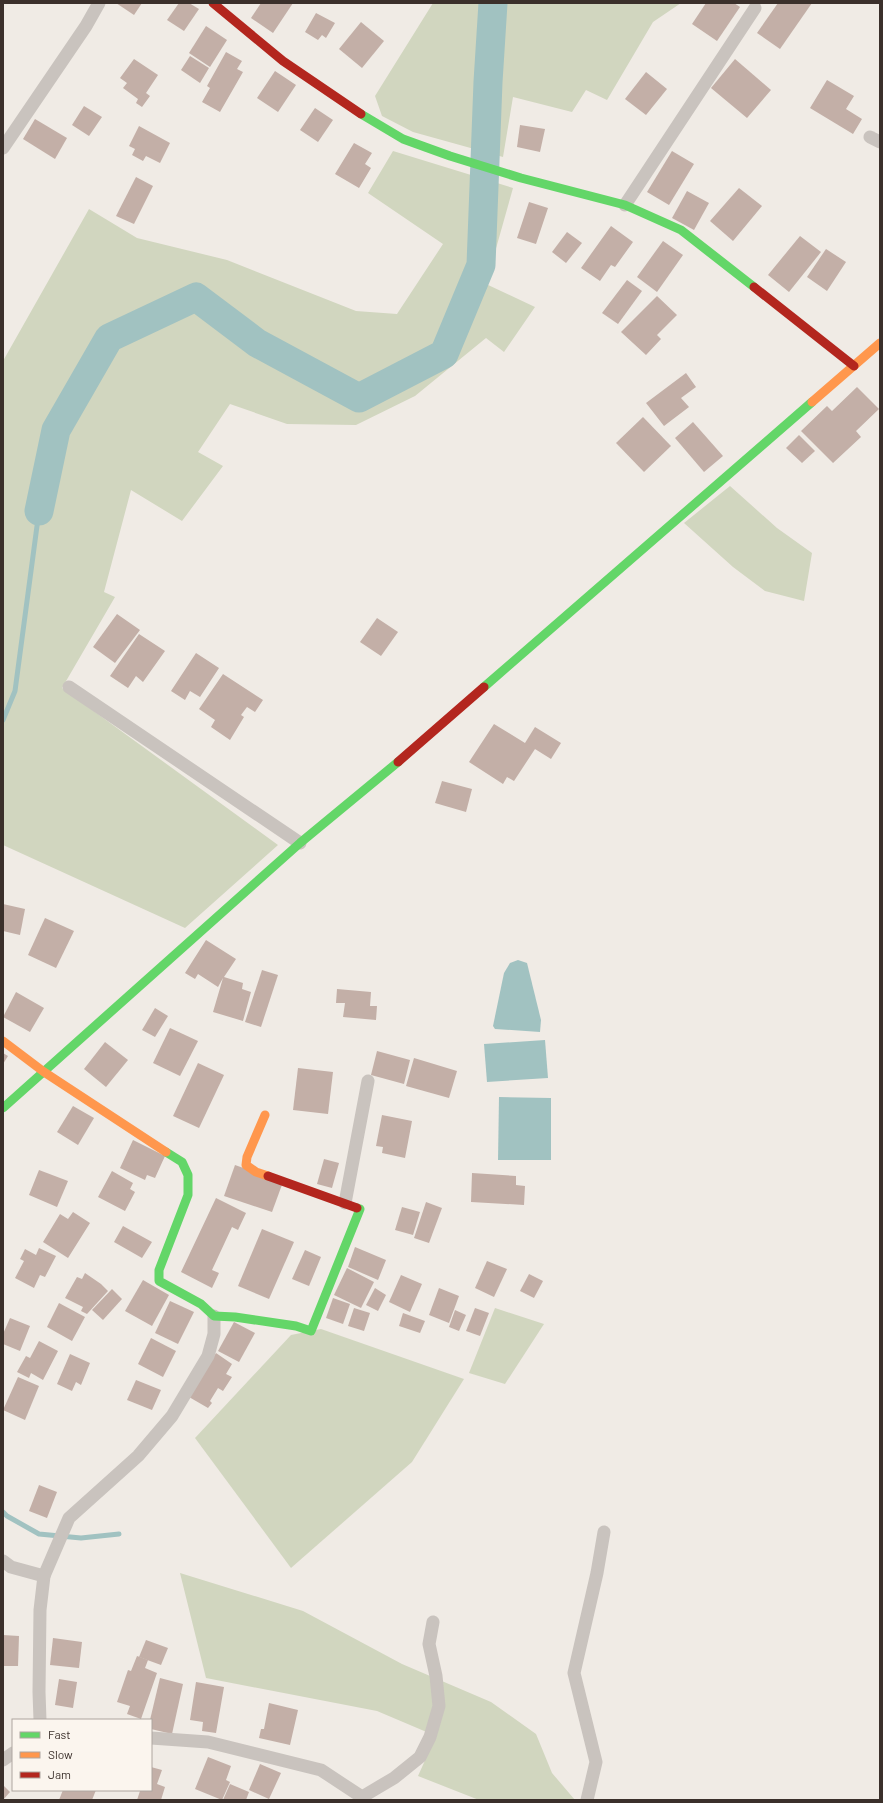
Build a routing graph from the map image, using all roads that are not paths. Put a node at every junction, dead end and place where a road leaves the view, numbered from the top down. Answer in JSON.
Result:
{"nodes":[{"id":1,"x":99,"y":3,"type":"edge"},
{"id":2,"x":213,"y":3,"type":"edge"},
{"id":3,"x":755,"y":8,"type":"dead end"},
{"id":4,"x":3,"y":148,"type":"edge"},
{"id":5,"x":625,"y":205,"type":"junction"},
{"id":6,"x":880,"y":343,"type":"edge"},
{"id":7,"x":854,"y":366,"type":"junction"},
{"id":8,"x":69,"y":687,"type":"dead end"},
{"id":9,"x":300,"y":843,"type":"junction"},
{"id":10,"x":3,"y":1041,"type":"edge"},
{"id":11,"x":44,"y":1072,"type":"junction"},
{"id":12,"x":368,"y":1081,"type":"dead end"},
{"id":13,"x":3,"y":1108,"type":"edge"},
{"id":14,"x":265,"y":1115,"type":"dead end"},
{"id":15,"x":345,"y":1204,"type":"junction"},
{"id":16,"x":214,"y":1316,"type":"junction"},
{"id":17,"x":604,"y":1532,"type":"dead end"},
{"id":18,"x":3,"y":1561,"type":"edge"},
{"id":19,"x":46,"y":1570,"type":"junction"},
{"id":20,"x":433,"y":1622,"type":"dead end"},
{"id":21,"x":40,"y":1719,"type":"edge"},
{"id":22,"x":152,"y":1738,"type":"edge"},
{"id":23,"x":12,"y":1754,"type":"edge"},
{"id":24,"x":3,"y":1760,"type":"edge"},
{"id":25,"x":362,"y":1798,"type":"edge"},
{"id":26,"x":587,"y":1800,"type":"edge"}],
"edges":[{"from":1,"to":4,"type":"street"},
{"from":2,"to":5,"type":"street"},
{"from":3,"to":5,"type":"street"},
{"from":5,"to":7,"type":"street"},
{"from":6,"to":7,"type":"street"},
{"from":7,"to":9,"type":"street"},
{"from":8,"to":9,"type":"street"},
{"from":9,"to":11,"type":"street"},
{"from":10,"to":11,"type":"street"},
{"from":11,"to":13,"type":"street"},
{"from":11,"to":16,"type":"street"},
{"from":12,"to":15,"type":"street"},
{"from":14,"to":15,"type":"street"},
{"from":15,"to":16,"type":"street"},
{"from":16,"to":19,"type":"street"},
{"from":17,"to":26,"type":"street"},
{"from":18,"to":19,"type":"street"},
{"from":19,"to":21,"type":"street"},
{"from":20,"to":25,"type":"street"},
{"from":22,"to":25,"type":"street"},
{"from":23,"to":24,"type":"street"}]}
